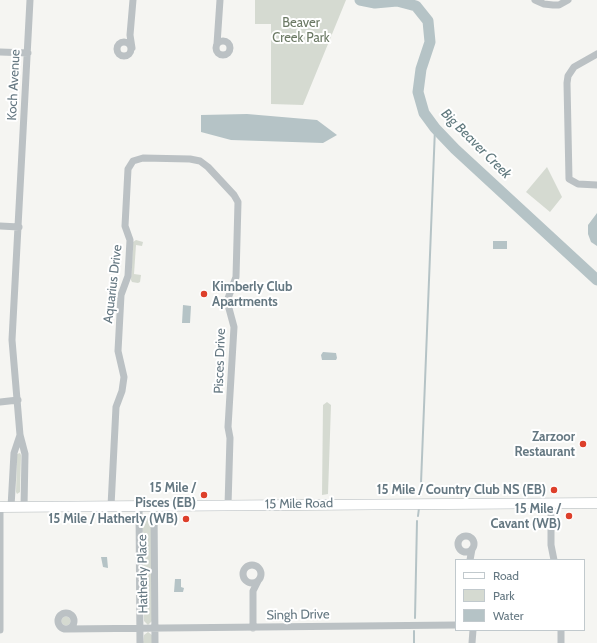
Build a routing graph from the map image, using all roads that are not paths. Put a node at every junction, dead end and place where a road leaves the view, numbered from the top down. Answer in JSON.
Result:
{"nodes":[{"id":1,"x":30,"y":0,"type":"edge"},
{"id":2,"x":133,"y":0,"type":"edge"},
{"id":3,"x":220,"y":0,"type":"edge"},
{"id":4,"x":535,"y":0,"type":"edge"},
{"id":5,"x":568,"y":0,"type":"edge"},
{"id":6,"x":219,"y":35,"type":"junction"},
{"id":7,"x":130,"y":36,"type":"junction"},
{"id":8,"x":225,"y":41,"type":"junction"},
{"id":9,"x":123,"y":42,"type":"junction"},
{"id":10,"x":217,"y":44,"type":"junction"},
{"id":11,"x":132,"y":48,"type":"junction"},
{"id":12,"x":0,"y":52,"type":"edge"},
{"id":13,"x":28,"y":53,"type":"junction"},
{"id":14,"x":597,"y":54,"type":"edge"},
{"id":15,"x":133,"y":161,"type":"joint"},
{"id":16,"x":594,"y":185,"type":"edge"},
{"id":17,"x":0,"y":226,"type":"edge"},
{"id":18,"x":19,"y":227,"type":"junction"},
{"id":19,"x":18,"y":400,"type":"junction"},
{"id":20,"x":0,"y":402,"type":"edge"},
{"id":21,"x":20,"y":435,"type":"junction"},
{"id":22,"x":551,"y":502,"type":"junction"},
{"id":23,"x":597,"y":503,"type":"edge"},
{"id":24,"x":228,"y":505,"type":"junction"},
{"id":25,"x":111,"y":506,"type":"junction"},
{"id":26,"x":139,"y":506,"type":"junction"},
{"id":27,"x":154,"y":506,"type":"junction"},
{"id":28,"x":0,"y":507,"type":"edge"},
{"id":29,"x":11,"y":507,"type":"junction"},
{"id":30,"x":24,"y":507,"type":"junction"},
{"id":31,"x":472,"y":549,"type":"junction"},
{"id":32,"x":463,"y":551,"type":"junction"},
{"id":33,"x":469,"y":559,"type":"edge"},
{"id":34,"x":470,"y":559,"type":"edge"},
{"id":35,"x":554,"y":559,"type":"edge"},
{"id":36,"x":258,"y":581,"type":"junction"},
{"id":37,"x":247,"y":582,"type":"junction"},
{"id":38,"x":253,"y":591,"type":"junction"},
{"id":39,"x":74,"y":620,"type":"junction"},
{"id":40,"x":455,"y":625,"type":"edge"},
{"id":41,"x":253,"y":628,"type":"junction"},
{"id":42,"x":67,"y":629,"type":"junction"},
{"id":43,"x":86,"y":629,"type":"junction"},
{"id":44,"x":140,"y":629,"type":"junction"},
{"id":45,"x":155,"y":629,"type":"junction"},
{"id":46,"x":0,"y":630,"type":"edge"},
{"id":47,"x":473,"y":631,"type":"edge"},
{"id":48,"x":562,"y":631,"type":"edge"},
{"id":49,"x":140,"y":643,"type":"edge"},
{"id":50,"x":155,"y":643,"type":"edge"},
{"id":51,"x":472,"y":643,"type":"edge"},
{"id":52,"x":562,"y":643,"type":"edge"}],
"edges":[{"from":1,"to":13,"type":"street","name":"Koch Avenue"},
{"from":2,"to":7,"type":"street"},
{"from":3,"to":6,"type":"street"},
{"from":4,"to":5,"type":"street"},
{"from":6,"to":8,"type":"street"},
{"from":6,"to":10,"type":"street"},
{"from":7,"to":9,"type":"street"},
{"from":7,"to":11,"type":"street"},
{"from":8,"to":10,"type":"street"},
{"from":8,"to":10,"type":"street"},
{"from":9,"to":11,"type":"street"},
{"from":9,"to":11,"type":"street"},
{"from":12,"to":13,"type":"street"},
{"from":13,"to":18,"type":"street","name":"Koch Avenue"},
{"from":14,"to":16,"type":"street"},
{"from":15,"to":24,"type":"street","name":"Pisces Drive"},
{"from":15,"to":25,"type":"street","name":"Aquarius Drive"},
{"from":17,"to":18,"type":"street"},
{"from":18,"to":19,"type":"street","name":"Koch Avenue"},
{"from":19,"to":20,"type":"street"},
{"from":19,"to":21,"type":"street","name":"Koch Avenue"},
{"from":21,"to":29,"type":"street","name":"Koch Avenue"},
{"from":21,"to":30,"type":"street","name":"Koch Avenue"},
{"from":22,"to":23,"type":"main road","name":"15 Mile Road"},
{"from":22,"to":24,"type":"main road","name":"15 Mile Road"},
{"from":22,"to":35,"type":"street"},
{"from":24,"to":27,"type":"main road","name":"15 Mile Road"},
{"from":25,"to":26,"type":"main road","name":"15 Mile Road"},
{"from":25,"to":30,"type":"main road","name":"15 Mile Road"},
{"from":26,"to":27,"type":"main road","name":"15 Mile Road"},
{"from":26,"to":44,"type":"street","name":"Hatherly Place"},
{"from":27,"to":45,"type":"street","name":"Hatherly Place"},
{"from":28,"to":29,"type":"main road","name":"15 Mile Road"},
{"from":28,"to":46,"type":"street"},
{"from":29,"to":30,"type":"main road","name":"15 Mile Road"},
{"from":31,"to":32,"type":"street"},
{"from":31,"to":32,"type":"street"},
{"from":31,"to":34,"type":"street"},
{"from":32,"to":33,"type":"street"},
{"from":36,"to":37,"type":"street"},
{"from":36,"to":37,"type":"street"},
{"from":36,"to":38,"type":"street"},
{"from":37,"to":38,"type":"street"},
{"from":38,"to":41,"type":"street"},
{"from":39,"to":42,"type":"street"},
{"from":39,"to":42,"type":"street"},
{"from":39,"to":43,"type":"street"},
{"from":40,"to":41,"type":"street","name":"Singh Drive"},
{"from":41,"to":45,"type":"street","name":"Singh Drive"},
{"from":42,"to":43,"type":"street","name":"Singh Drive"},
{"from":43,"to":44,"type":"street","name":"Singh Drive"},
{"from":44,"to":45,"type":"street","name":"Singh Drive"},
{"from":44,"to":49,"type":"street","name":"Hatherly Place"},
{"from":45,"to":50,"type":"street","name":"Hatherly Place"},
{"from":47,"to":51,"type":"street"},
{"from":48,"to":52,"type":"street"}]}
